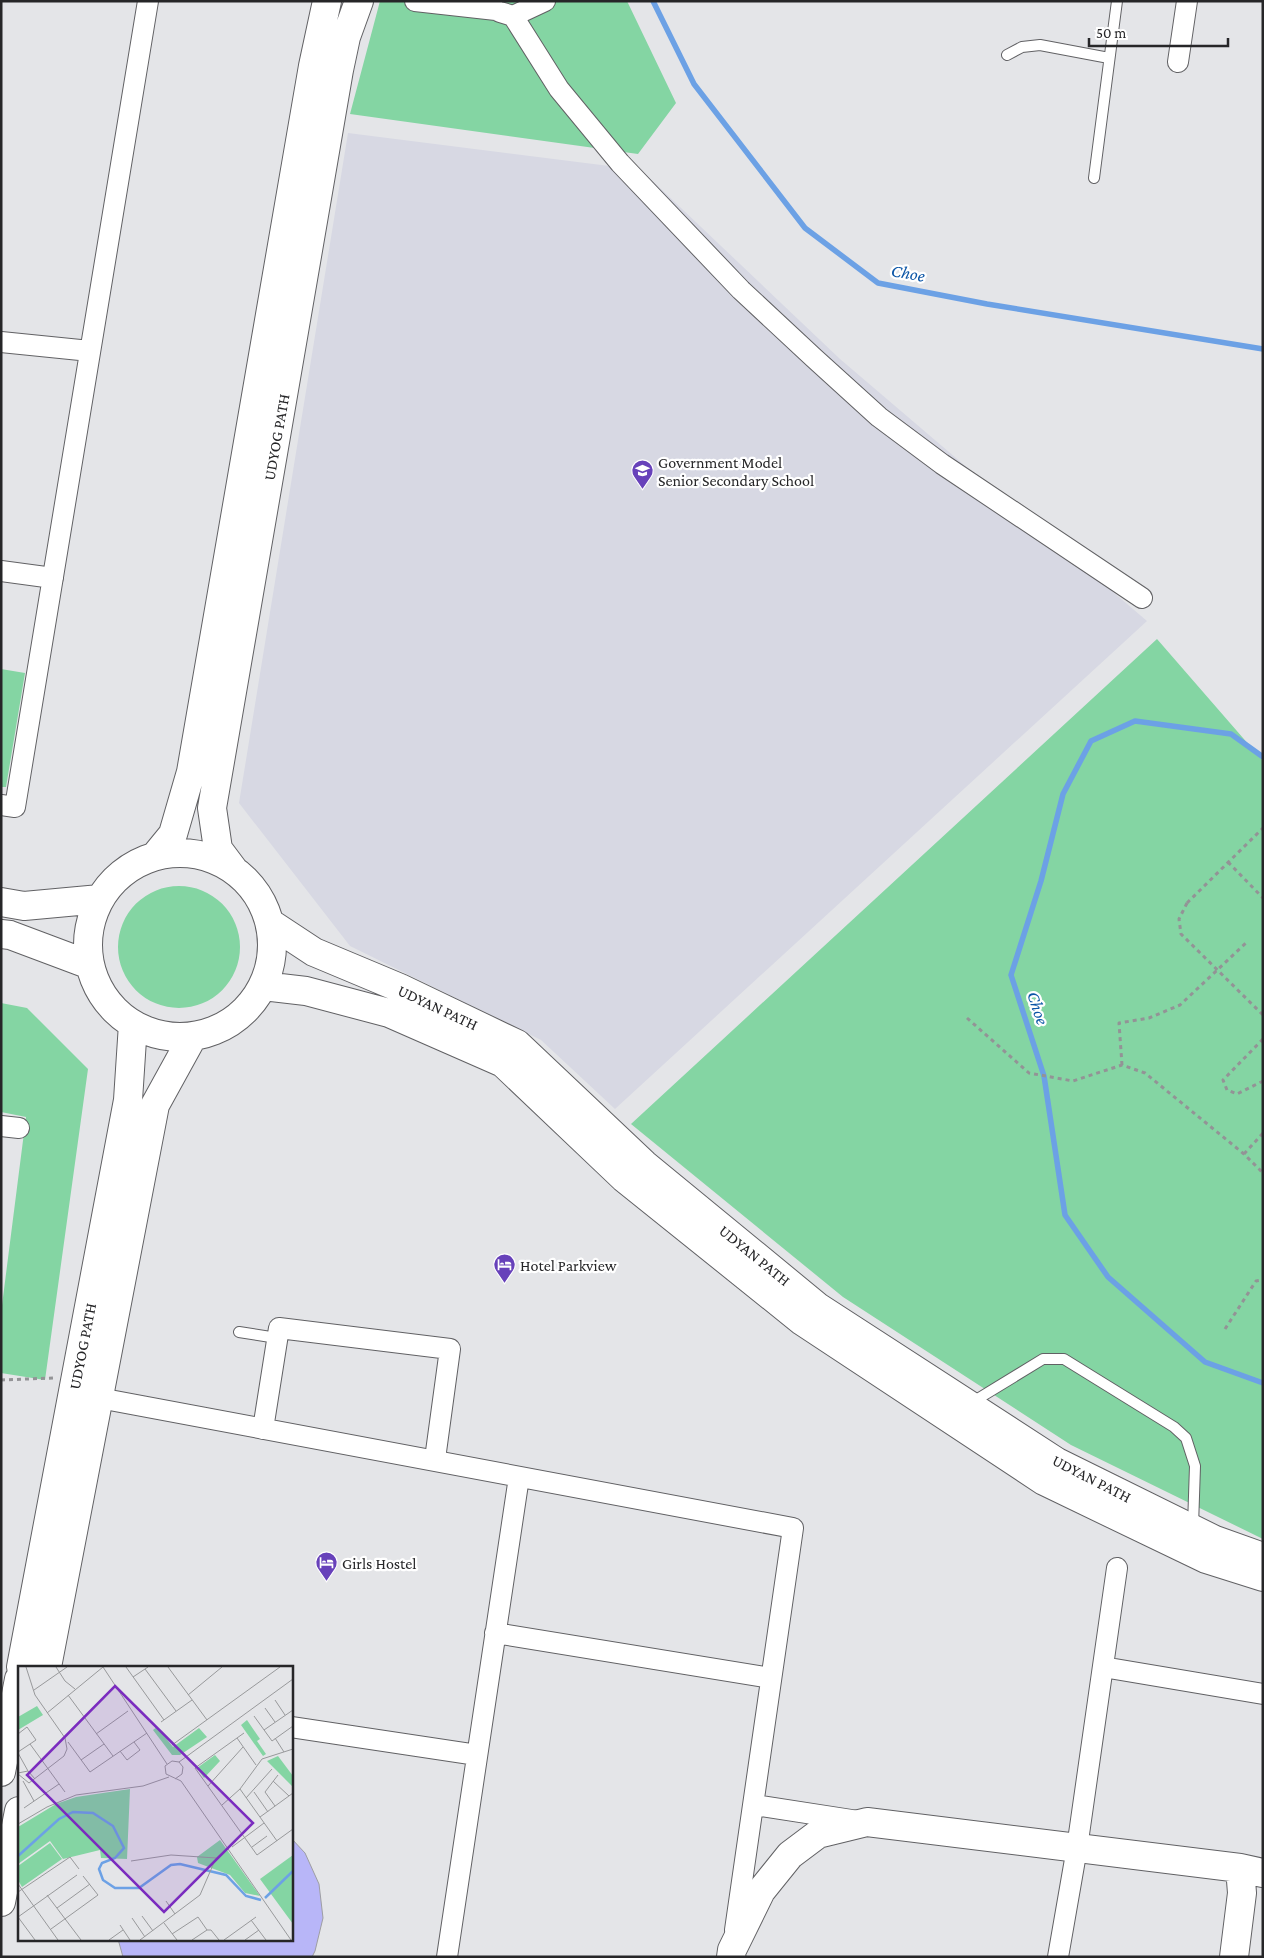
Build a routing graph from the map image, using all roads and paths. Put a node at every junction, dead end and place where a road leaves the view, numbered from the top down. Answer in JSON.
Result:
{"nodes":[{"id":1,"x":148,"y":1,"type":"edge"},
{"id":2,"x":327,"y":1,"type":"edge"},
{"id":3,"x":342,"y":1,"type":"edge"},
{"id":4,"x":348,"y":1,"type":"edge"},
{"id":5,"x":359,"y":1,"type":"edge"},
{"id":6,"x":415,"y":1,"type":"edge"},
{"id":7,"x":470,"y":1,"type":"edge"},
{"id":8,"x":545,"y":1,"type":"edge"},
{"id":9,"x":1117,"y":1,"type":"edge"},
{"id":10,"x":1187,"y":1,"type":"edge"},
{"id":11,"x":504,"y":13,"type":"junction"},
{"id":12,"x":1007,"y":55,"type":"dead end"},
{"id":13,"x":1109,"y":58,"type":"junction"},
{"id":14,"x":1178,"y":62,"type":"dead end"},
{"id":15,"x":1094,"y":178,"type":"dead end"},
{"id":16,"x":1,"y":342,"type":"edge"},
{"id":17,"x":90,"y":351,"type":"junction"},
{"id":18,"x":1,"y":571,"type":"edge"},
{"id":19,"x":53,"y":578,"type":"junction"},
{"id":20,"x":1142,"y":598,"type":"dead end"},
{"id":21,"x":1,"y":805,"type":"edge"},
{"id":22,"x":1263,"y":828,"type":"edge"},
{"id":23,"x":154,"y":856,"type":"junction"},
{"id":24,"x":1228,"y":862,"type":"junction"},
{"id":25,"x":233,"y":869,"type":"junction"},
{"id":26,"x":1263,"y":898,"type":"edge"},
{"id":27,"x":100,"y":899,"type":"junction"},
{"id":28,"x":1,"y":902,"type":"edge"},
{"id":29,"x":270,"y":923,"type":"junction"},
{"id":30,"x":1,"y":934,"type":"edge"},
{"id":31,"x":1247,"y":942,"type":"dead end"},
{"id":32,"x":90,"y":965,"type":"junction"},
{"id":33,"x":263,"y":986,"type":"junction"},
{"id":34,"x":1263,"y":1015,"type":"edge"},
{"id":35,"x":967,"y":1018,"type":"dead end"},
{"id":36,"x":133,"y":1024,"type":"junction"},
{"id":37,"x":193,"y":1036,"type":"junction"},
{"id":38,"x":1263,"y":1039,"type":"edge"},
{"id":39,"x":1122,"y":1065,"type":"junction"},
{"id":40,"x":1263,"y":1081,"type":"edge"},
{"id":41,"x":1263,"y":1133,"type":"edge"},
{"id":42,"x":1244,"y":1154,"type":"junction"},
{"id":43,"x":1263,"y":1173,"type":"edge"},
{"id":44,"x":1263,"y":1280,"type":"edge"},
{"id":45,"x":1225,"y":1329,"type":"dead end"},
{"id":46,"x":239,"y":1332,"type":"dead end"},
{"id":47,"x":277,"y":1338,"type":"junction"},
{"id":48,"x":76,"y":1377,"type":"junction"},
{"id":49,"x":1,"y":1380,"type":"edge"},
{"id":50,"x":99,"y":1398,"type":"junction"},
{"id":51,"x":968,"y":1405,"type":"junction"},
{"id":52,"x":262,"y":1429,"type":"junction"},
{"id":53,"x":435,"y":1460,"type":"junction"},
{"id":54,"x":519,"y":1477,"type":"junction"},
{"id":55,"x":1193,"y":1529,"type":"junction"},
{"id":56,"x":1263,"y":1557,"type":"edge"},
{"id":57,"x":1117,"y":1568,"type":"dead end"},
{"id":58,"x":1263,"y":1577,"type":"edge"},
{"id":59,"x":495,"y":1633,"type":"junction"},
{"id":60,"x":21,"y":1666,"type":"edge"},
{"id":61,"x":47,"y":1666,"type":"edge"},
{"id":62,"x":1102,"y":1667,"type":"junction"},
{"id":63,"x":771,"y":1678,"type":"junction"},
{"id":64,"x":18,"y":1684,"type":"edge"},
{"id":65,"x":1263,"y":1694,"type":"edge"},
{"id":66,"x":292,"y":1727,"type":"edge"},
{"id":67,"x":477,"y":1755,"type":"junction"},
{"id":68,"x":1,"y":1772,"type":"edge"},
{"id":69,"x":754,"y":1805,"type":"junction"},
{"id":70,"x":18,"y":1816,"type":"edge"},
{"id":71,"x":867,"y":1822,"type":"junction"},
{"id":72,"x":1077,"y":1848,"type":"junction"},
{"id":73,"x":1251,"y":1870,"type":"edge"},
{"id":74,"x":1,"y":1902,"type":"edge"},
{"id":75,"x":732,"y":1953,"type":"edge"},
{"id":76,"x":447,"y":1957,"type":"edge"},
{"id":77,"x":1058,"y":1957,"type":"edge"},
{"id":78,"x":1234,"y":1957,"type":"edge"}],
"edges":[{"from":1,"to":17,"type":"street"},
{"from":2,"to":23,"type":"main road","name":"UDYOG PATH"},
{"from":3,"to":4,"type":"main road"},
{"from":5,"to":25,"type":"main road","name":"UDYOG PATH"},
{"from":6,"to":11,"type":"street"},
{"from":7,"to":11,"type":"street"},
{"from":8,"to":11,"type":"street"},
{"from":9,"to":13,"type":"lane"},
{"from":10,"to":14,"type":"street"},
{"from":11,"to":20,"type":"street"},
{"from":12,"to":13,"type":"lane"},
{"from":13,"to":15,"type":"lane"},
{"from":16,"to":17,"type":"street"},
{"from":17,"to":19,"type":"street"},
{"from":18,"to":19,"type":"street"},
{"from":19,"to":21,"type":"street"},
{"from":22,"to":24,"type":"path"},
{"from":23,"to":25,"type":"main road"},
{"from":23,"to":27,"type":"main road"},
{"from":24,"to":26,"type":"path"},
{"from":24,"to":34,"type":"path","bridge":true},
{"from":25,"to":29,"type":"main road"},
{"from":27,"to":28,"type":"main road"},
{"from":27,"to":32,"type":"main road"},
{"from":29,"to":33,"type":"main road"},
{"from":29,"to":51,"type":"main road","name":"UDYAN PATH"},
{"from":30,"to":32,"type":"main road"},
{"from":31,"to":39,"type":"path"},
{"from":32,"to":36,"type":"main road"},
{"from":33,"to":37,"type":"main road"},
{"from":33,"to":58,"type":"main road","name":"UDYAN PATH"},
{"from":35,"to":39,"type":"path"},
{"from":36,"to":37,"type":"main road"},
{"from":36,"to":48,"type":"main road","name":"UDYOG PATH"},
{"from":37,"to":50,"type":"main road","name":"UDYOG PATH"},
{"from":38,"to":40,"type":"path"},
{"from":39,"to":42,"type":"path"},
{"from":41,"to":42,"type":"path"},
{"from":42,"to":43,"type":"path"},
{"from":44,"to":45,"type":"path"},
{"from":46,"to":47,"type":"lane"},
{"from":47,"to":52,"type":"street"},
{"from":47,"to":53,"type":"street"},
{"from":48,"to":49,"type":"path"},
{"from":48,"to":60,"type":"main road","name":"UDYOG PATH"},
{"from":50,"to":52,"type":"street"},
{"from":50,"to":61,"type":"main road","name":"UDYOG PATH"},
{"from":51,"to":55,"type":"main road","name":"UDYAN PATH"},
{"from":51,"to":55,"type":"lane"},
{"from":52,"to":53,"type":"street"},
{"from":53,"to":54,"type":"street"},
{"from":54,"to":59,"type":"street"},
{"from":54,"to":63,"type":"street"},
{"from":55,"to":56,"type":"main road","name":"UDYAN PATH"},
{"from":57,"to":62,"type":"street"},
{"from":59,"to":63,"type":"street"},
{"from":59,"to":67,"type":"street"},
{"from":62,"to":65,"type":"street"},
{"from":62,"to":72,"type":"street"},
{"from":63,"to":69,"type":"street"},
{"from":64,"to":68,"type":"main road"},
{"from":66,"to":67,"type":"street"},
{"from":67,"to":76,"type":"street"},
{"from":69,"to":71,"type":"street"},
{"from":69,"to":75,"type":"street"},
{"from":70,"to":74,"type":"main road"},
{"from":71,"to":72,"type":"main road"},
{"from":71,"to":75,"type":"main road"},
{"from":72,"to":73,"type":"main road"},
{"from":72,"to":77,"type":"street"},
{"from":73,"to":78,"type":"main road"}]}
